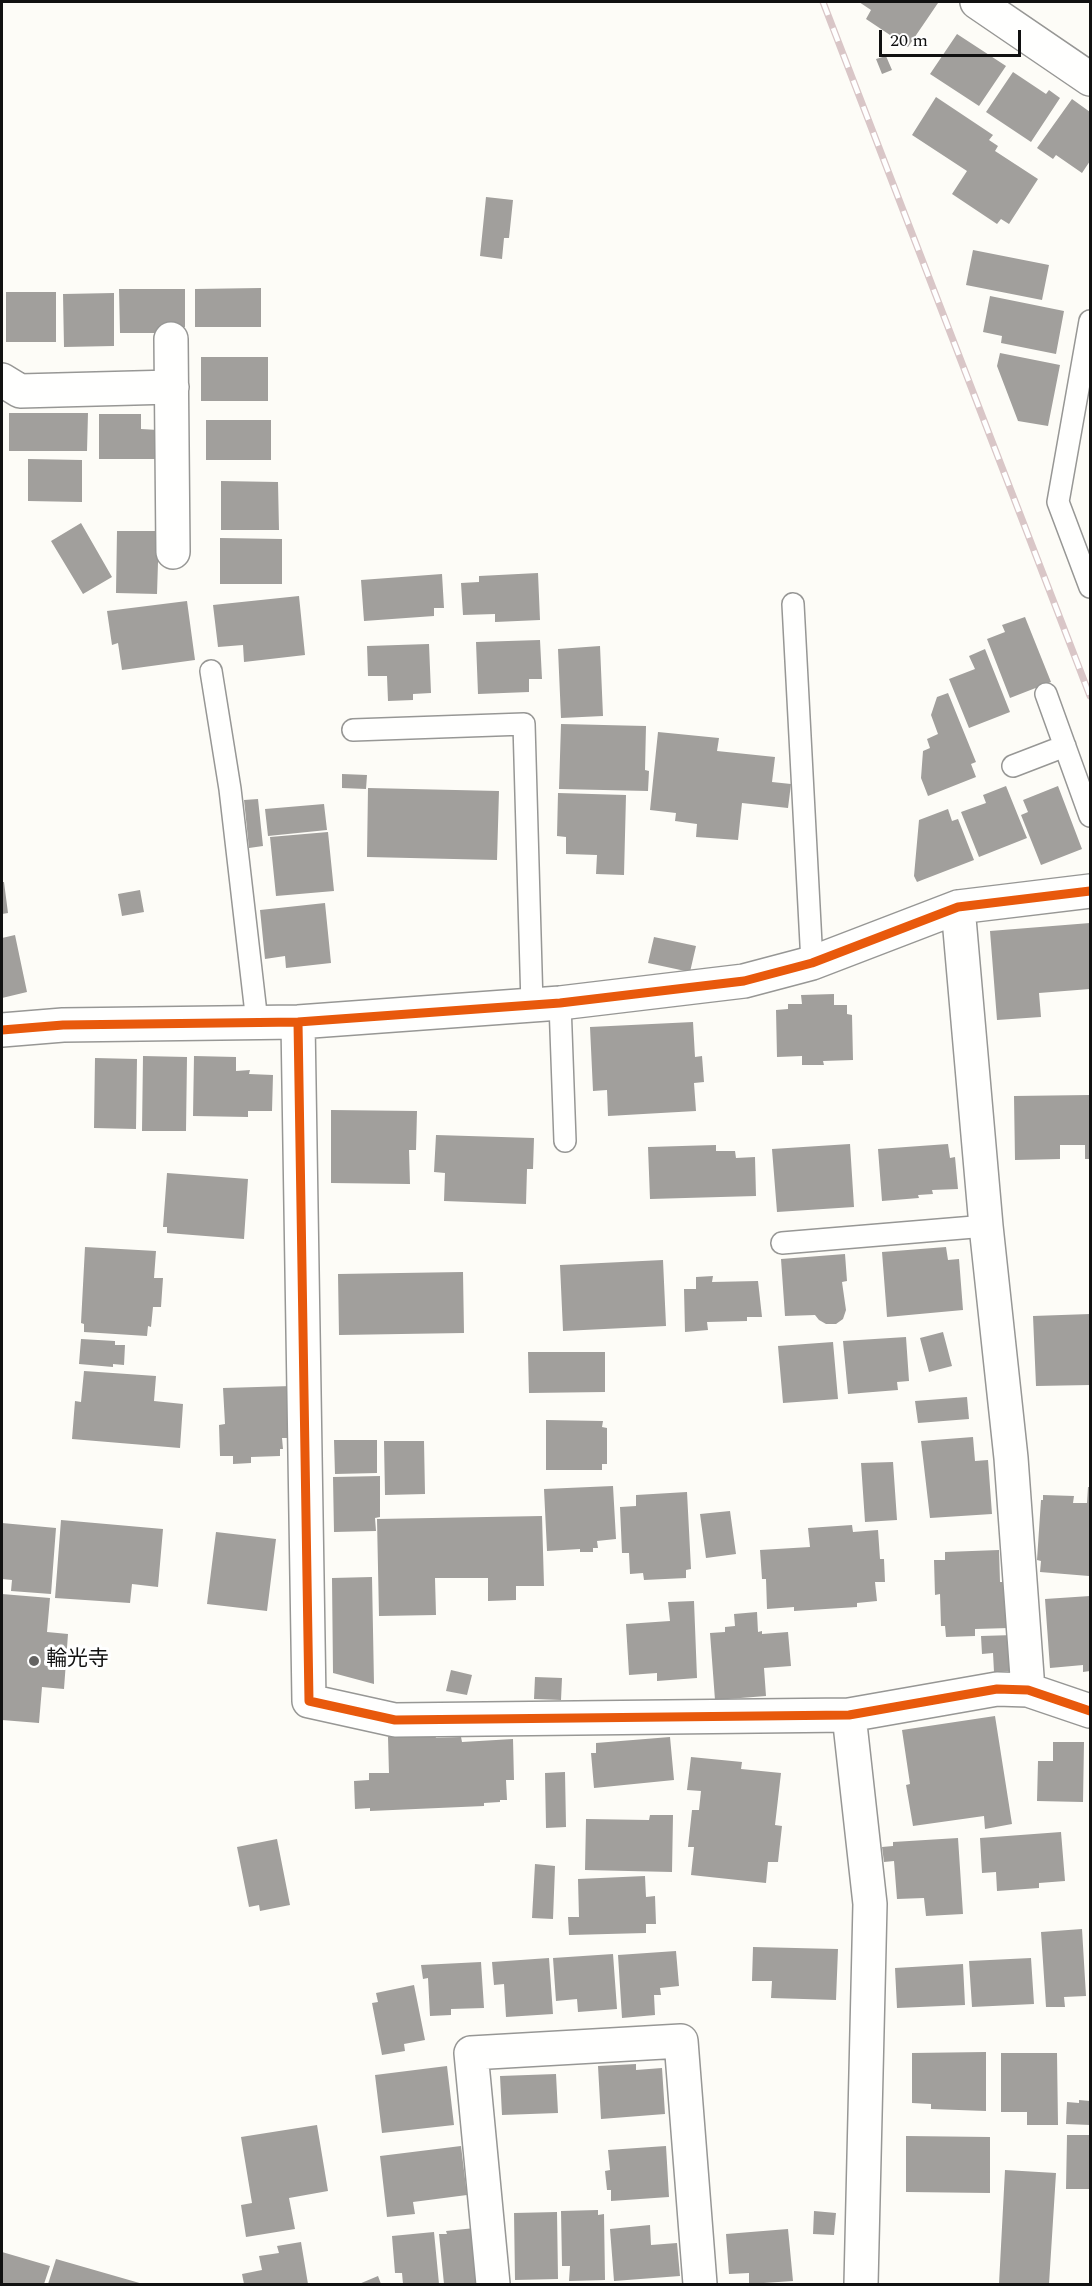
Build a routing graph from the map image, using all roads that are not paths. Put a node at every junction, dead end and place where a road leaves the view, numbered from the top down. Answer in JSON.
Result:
{"nodes":[{"id":1,"x":977,"y":2,"type":"edge"},
{"id":2,"x":1090,"y":79,"type":"edge"},
{"id":3,"x":1090,"y":321,"type":"edge"},
{"id":4,"x":171,"y":339,"type":"dead end"},
{"id":5,"x":2,"y":380,"type":"edge"},
{"id":6,"x":172,"y":387,"type":"junction"},
{"id":7,"x":173,"y":552,"type":"dead end"},
{"id":8,"x":1090,"y":587,"type":"edge"},
{"id":9,"x":793,"y":604,"type":"dead end"},
{"id":10,"x":211,"y":670,"type":"dead end"},
{"id":11,"x":1046,"y":694,"type":"dead end"},
{"id":12,"x":353,"y":730,"type":"dead end"},
{"id":13,"x":1065,"y":746,"type":"junction"},
{"id":14,"x":1012,"y":766,"type":"dead end"},
{"id":15,"x":1090,"y":816,"type":"edge"},
{"id":16,"x":1090,"y":891,"type":"edge"},
{"id":17,"x":958,"y":908,"type":"junction"},
{"id":18,"x":812,"y":963,"type":"junction"},
{"id":19,"x":546,"y":1004,"type":"junction"},
{"id":20,"x":257,"y":1022,"type":"junction"},
{"id":21,"x":298,"y":1022,"type":"junction"},
{"id":22,"x":2,"y":1030,"type":"edge"},
{"id":23,"x":565,"y":1141,"type":"dead end"},
{"id":24,"x":986,"y":1226,"type":"junction"},
{"id":25,"x":782,"y":1243,"type":"dead end"},
{"id":26,"x":1028,"y":1690,"type":"junction"},
{"id":27,"x":1090,"y":1711,"type":"edge"},
{"id":28,"x":849,"y":1715,"type":"junction"},
{"id":29,"x":493,"y":2284,"type":"edge"},
{"id":30,"x":700,"y":2284,"type":"edge"},
{"id":31,"x":861,"y":2284,"type":"edge"}],
"edges":[{"from":1,"to":2,"type":"street"},
{"from":3,"to":8,"type":"lane"},
{"from":4,"to":6,"type":"street"},
{"from":5,"to":6,"type":"street"},
{"from":6,"to":7,"type":"street"},
{"from":9,"to":18,"type":"lane"},
{"from":10,"to":20,"type":"lane"},
{"from":11,"to":13,"type":"lane"},
{"from":12,"to":19,"type":"lane"},
{"from":13,"to":14,"type":"lane"},
{"from":13,"to":15,"type":"lane"},
{"from":16,"to":17,"type":"street"},
{"from":17,"to":18,"type":"street"},
{"from":17,"to":24,"type":"street"},
{"from":18,"to":19,"type":"street"},
{"from":19,"to":21,"type":"street"},
{"from":19,"to":23,"type":"lane"},
{"from":20,"to":21,"type":"street"},
{"from":20,"to":22,"type":"street"},
{"from":21,"to":28,"type":"street"},
{"from":24,"to":25,"type":"lane"},
{"from":24,"to":26,"type":"street"},
{"from":26,"to":27,"type":"street"},
{"from":26,"to":28,"type":"street"},
{"from":28,"to":31,"type":"street"},
{"from":29,"to":30,"type":"street"}]}
